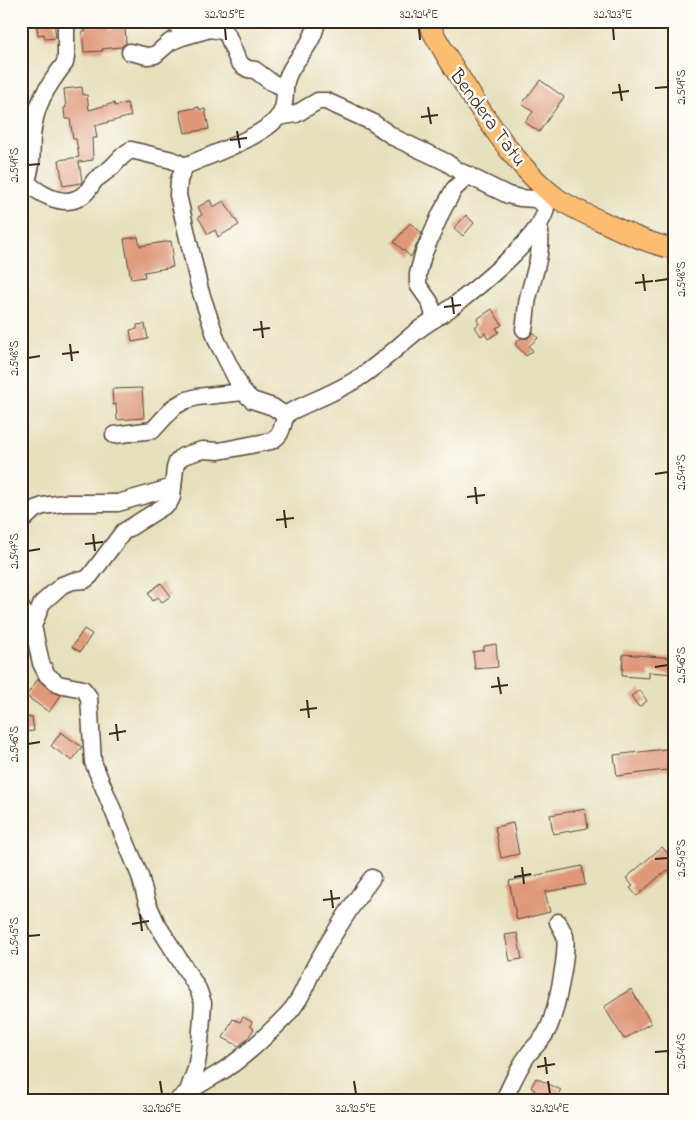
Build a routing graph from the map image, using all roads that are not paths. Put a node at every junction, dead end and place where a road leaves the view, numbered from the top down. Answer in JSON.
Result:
{"nodes":[{"id":1,"x":66,"y":21,"type":"edge"},
{"id":2,"x":173,"y":21,"type":"edge"},
{"id":3,"x":317,"y":21,"type":"edge"},
{"id":4,"x":427,"y":21,"type":"edge"},
{"id":5,"x":215,"y":25,"type":"edge"},
{"id":6,"x":187,"y":35,"type":"junction"},
{"id":7,"x":130,"y":52,"type":"dead end"},
{"id":8,"x":285,"y":88,"type":"junction"},
{"id":9,"x":278,"y":117,"type":"junction"},
{"id":10,"x":185,"y":166,"type":"junction"},
{"id":11,"x":469,"y":175,"type":"junction"},
{"id":12,"x":24,"y":179,"type":"edge"},
{"id":13,"x":539,"y":225,"type":"junction"},
{"id":14,"x":674,"y":249,"type":"edge"},
{"id":15,"x":435,"y":319,"type":"junction"},
{"id":16,"x":524,"y":329,"type":"dead end"},
{"id":17,"x":243,"y":392,"type":"junction"},
{"id":18,"x":286,"y":416,"type":"junction"},
{"id":19,"x":114,"y":435,"type":"dead end"},
{"id":20,"x":173,"y":487,"type":"junction"},
{"id":21,"x":21,"y":522,"type":"edge"},
{"id":22,"x":21,"y":608,"type":"edge"},
{"id":23,"x":33,"y":626,"type":"junction"},
{"id":24,"x":372,"y":878,"type":"dead end"},
{"id":25,"x":558,"y":922,"type":"dead end"},
{"id":26,"x":183,"y":1095,"type":"edge"},
{"id":27,"x":504,"y":1100,"type":"edge"}],
"edges":[{"from":1,"to":12,"type":"street"},
{"from":2,"to":6,"type":"street"},
{"from":3,"to":8,"type":"street"},
{"from":4,"to":14,"type":"main road","name":"Bendera Tatu"},
{"from":5,"to":6,"type":"street"},
{"from":5,"to":8,"type":"street"},
{"from":6,"to":7,"type":"street"},
{"from":8,"to":9,"type":"street"},
{"from":9,"to":10,"type":"street"},
{"from":9,"to":11,"type":"street"},
{"from":10,"to":12,"type":"street"},
{"from":10,"to":17,"type":"street"},
{"from":11,"to":13,"type":"street"},
{"from":11,"to":15,"type":"street"},
{"from":13,"to":15,"type":"street"},
{"from":13,"to":16,"type":"street"},
{"from":15,"to":18,"type":"street"},
{"from":17,"to":18,"type":"street"},
{"from":17,"to":19,"type":"street"},
{"from":18,"to":20,"type":"street"},
{"from":20,"to":21,"type":"street"},
{"from":20,"to":23,"type":"street"},
{"from":22,"to":23,"type":"street"},
{"from":23,"to":26,"type":"street"},
{"from":24,"to":26,"type":"street"},
{"from":25,"to":27,"type":"street"}]}
